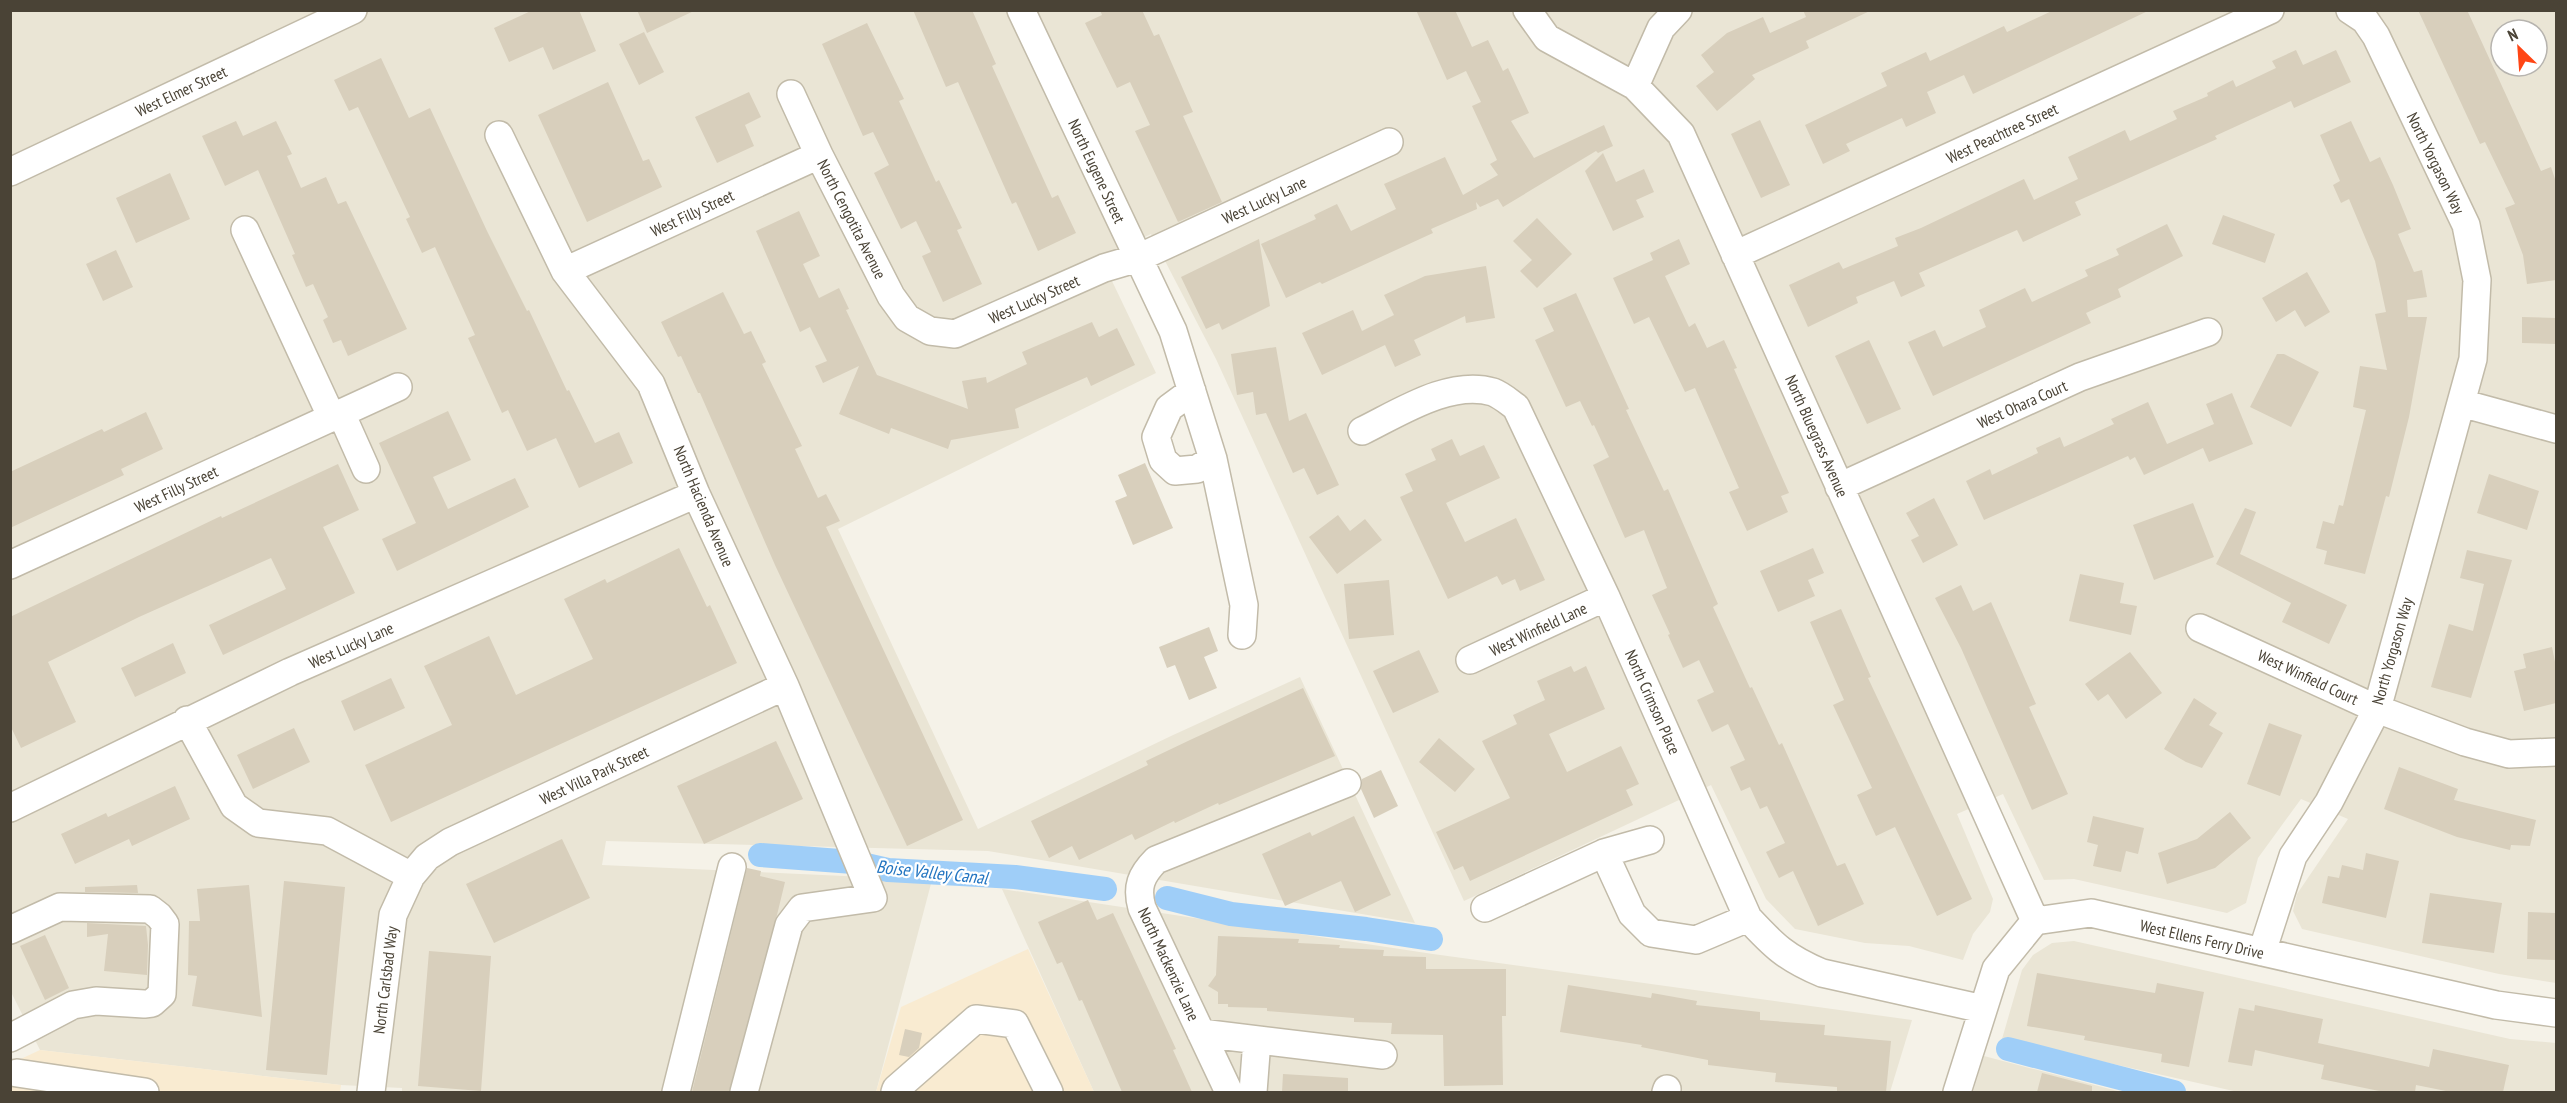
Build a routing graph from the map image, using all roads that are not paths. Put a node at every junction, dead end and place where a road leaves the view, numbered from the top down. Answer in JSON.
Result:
{"nodes":[{"id":1,"x":352,"y":10,"type":"edge"},
{"id":2,"x":1021,"y":10,"type":"edge"},
{"id":3,"x":1527,"y":10,"type":"edge"},
{"id":4,"x":1678,"y":10,"type":"edge"},
{"id":5,"x":2270,"y":10,"type":"edge"},
{"id":6,"x":2350,"y":10,"type":"edge"},
{"id":7,"x":1635,"y":86,"type":"junction"},
{"id":8,"x":791,"y":94,"type":"dead end"},
{"id":9,"x":499,"y":135,"type":"dead end"},
{"id":10,"x":1389,"y":142,"type":"dead end"},
{"id":11,"x":819,"y":155,"type":"junction"},
{"id":12,"x":10,"y":172,"type":"edge"},
{"id":13,"x":245,"y":230,"type":"dead end"},
{"id":14,"x":1735,"y":255,"type":"junction"},
{"id":15,"x":1138,"y":258,"type":"junction"},
{"id":16,"x":565,"y":271,"type":"junction"},
{"id":17,"x":930,"y":331,"type":"joint"},
{"id":18,"x":2208,"y":332,"type":"dead end"},
{"id":19,"x":398,"y":387,"type":"dead end"},
{"id":20,"x":1192,"y":391,"type":"junction"},
{"id":21,"x":2461,"y":403,"type":"junction"},
{"id":22,"x":336,"y":415,"type":"junction"},
{"id":23,"x":2556,"y":429,"type":"edge"},
{"id":24,"x":1362,"y":431,"type":"dead end"},
{"id":25,"x":1212,"y":459,"type":"junction"},
{"id":26,"x":366,"y":469,"type":"dead end"},
{"id":27,"x":1839,"y":487,"type":"junction"},
{"id":28,"x":696,"y":494,"type":"junction"},
{"id":29,"x":10,"y":565,"type":"edge"},
{"id":30,"x":1606,"y":597,"type":"junction"},
{"id":31,"x":2200,"y":628,"type":"dead end"},
{"id":32,"x":1242,"y":635,"type":"dead end"},
{"id":33,"x":1470,"y":660,"type":"dead end"},
{"id":34,"x":785,"y":686,"type":"junction"},
{"id":35,"x":2377,"y":709,"type":"junction"},
{"id":36,"x":187,"y":720,"type":"junction"},
{"id":37,"x":2556,"y":752,"type":"edge"},
{"id":38,"x":1347,"y":783,"type":"dead end"},
{"id":39,"x":10,"y":808,"type":"edge"},
{"id":40,"x":1650,"y":840,"type":"dead end"},
{"id":41,"x":1604,"y":853,"type":"junction"},
{"id":42,"x":732,"y":867,"type":"dead end"},
{"id":43,"x":411,"y":876,"type":"junction"},
{"id":44,"x":1485,"y":908,"type":"dead end"},
{"id":45,"x":1748,"y":918,"type":"junction"},
{"id":46,"x":2035,"y":921,"type":"junction"},
{"id":47,"x":10,"y":930,"type":"edge"},
{"id":48,"x":2262,"y":952,"type":"junction"},
{"id":49,"x":1983,"y":1009,"type":"junction"},
{"id":50,"x":2556,"y":1013,"type":"edge"},
{"id":51,"x":1201,"y":1033,"type":"junction"},
{"id":52,"x":10,"y":1038,"type":"edge"},
{"id":53,"x":1257,"y":1040,"type":"junction"},
{"id":54,"x":1383,"y":1055,"type":"dead end"},
{"id":55,"x":18,"y":1075,"type":"edge"},
{"id":56,"x":89,"y":1089,"type":"edge"},
{"id":57,"x":145,"y":1092,"type":"edge"},
{"id":58,"x":370,"y":1092,"type":"edge"},
{"id":59,"x":676,"y":1092,"type":"edge"},
{"id":60,"x":744,"y":1092,"type":"edge"},
{"id":61,"x":895,"y":1092,"type":"edge"},
{"id":62,"x":1049,"y":1092,"type":"edge"},
{"id":63,"x":1229,"y":1092,"type":"edge"},
{"id":64,"x":1253,"y":1092,"type":"edge"},
{"id":65,"x":1957,"y":1092,"type":"edge"}],
"edges":[{"from":1,"to":12,"type":"street","name":"West Elmer Street"},
{"from":2,"to":15,"type":"street","name":"North Eugene Street"},
{"from":3,"to":7,"type":"street","name":"North Bluegrass Avenue"},
{"from":4,"to":7,"type":"street"},
{"from":5,"to":14,"type":"street","name":"West Peachtree Street"},
{"from":6,"to":21,"type":"street","name":"North Yorgason Way"},
{"from":7,"to":14,"type":"street","name":"North Bluegrass Avenue"},
{"from":8,"to":11,"type":"street","name":"North Cengotita Avenue"},
{"from":9,"to":16,"type":"street","name":"North Hacienda Avenue"},
{"from":10,"to":15,"type":"street","name":"West Lucky Lane"},
{"from":11,"to":16,"type":"street","name":"West Filly Street"},
{"from":11,"to":17,"type":"street","name":"North Cengotita Avenue"},
{"from":13,"to":22,"type":"street"},
{"from":14,"to":27,"type":"street","name":"North Bluegrass Avenue"},
{"from":15,"to":17,"type":"street","name":"West Lucky Street"},
{"from":15,"to":20,"type":"street","name":"North Eugene Street"},
{"from":16,"to":28,"type":"street","name":"North Hacienda Avenue"},
{"from":18,"to":27,"type":"street","name":"West Ohara Court"},
{"from":19,"to":22,"type":"street","name":"West Filly Street"},
{"from":20,"to":25,"type":"street","name":"North Eugene Street"},
{"from":20,"to":25,"type":"street"},
{"from":21,"to":23,"type":"street"},
{"from":21,"to":35,"type":"street","name":"North Yorgason Way"},
{"from":22,"to":26,"type":"street"},
{"from":22,"to":29,"type":"street","name":"West Filly Street"},
{"from":24,"to":30,"type":"street","name":"North Crimson Place"},
{"from":25,"to":32,"type":"street","name":"North Eugene Street"},
{"from":27,"to":46,"type":"street","name":"North Bluegrass Avenue"},
{"from":28,"to":34,"type":"street","name":"North Hacienda Avenue"},
{"from":28,"to":36,"type":"street","name":"West Lucky Lane"},
{"from":30,"to":33,"type":"street","name":"West Winfield Lane"},
{"from":30,"to":45,"type":"street","name":"North Crimson Place"},
{"from":31,"to":35,"type":"street","name":"West Winfield Court"},
{"from":34,"to":43,"type":"street","name":"West Villa Park Street"},
{"from":34,"to":60,"type":"street","name":"North Hacienda Avenue"},
{"from":35,"to":37,"type":"street","name":"West Winfield Court"},
{"from":35,"to":48,"type":"street","name":"North Yorgason Way"},
{"from":36,"to":39,"type":"street","name":"West Lucky Lane"},
{"from":36,"to":43,"type":"street"},
{"from":38,"to":51,"type":"street","name":"North Mackenzie Lane"},
{"from":40,"to":41,"type":"street"},
{"from":41,"to":44,"type":"street"},
{"from":41,"to":45,"type":"street"},
{"from":42,"to":59,"type":"street"},
{"from":43,"to":58,"type":"street","name":"North Carlsbad Way"},
{"from":45,"to":49,"type":"street","name":"North Crimson Place"},
{"from":46,"to":48,"type":"street","name":"West Ellens Ferry Drive"},
{"from":46,"to":49,"type":"street"},
{"from":47,"to":52,"type":"street"},
{"from":48,"to":50,"type":"street","name":"West Ellens Ferry Drive"},
{"from":49,"to":65,"type":"street"},
{"from":51,"to":53,"type":"street"},
{"from":51,"to":63,"type":"street","name":"North Mackenzie Lane"},
{"from":53,"to":54,"type":"street"},
{"from":53,"to":64,"type":"street"},
{"from":55,"to":56,"type":"street"},
{"from":56,"to":57,"type":"street"},
{"from":61,"to":62,"type":"street"}]}
